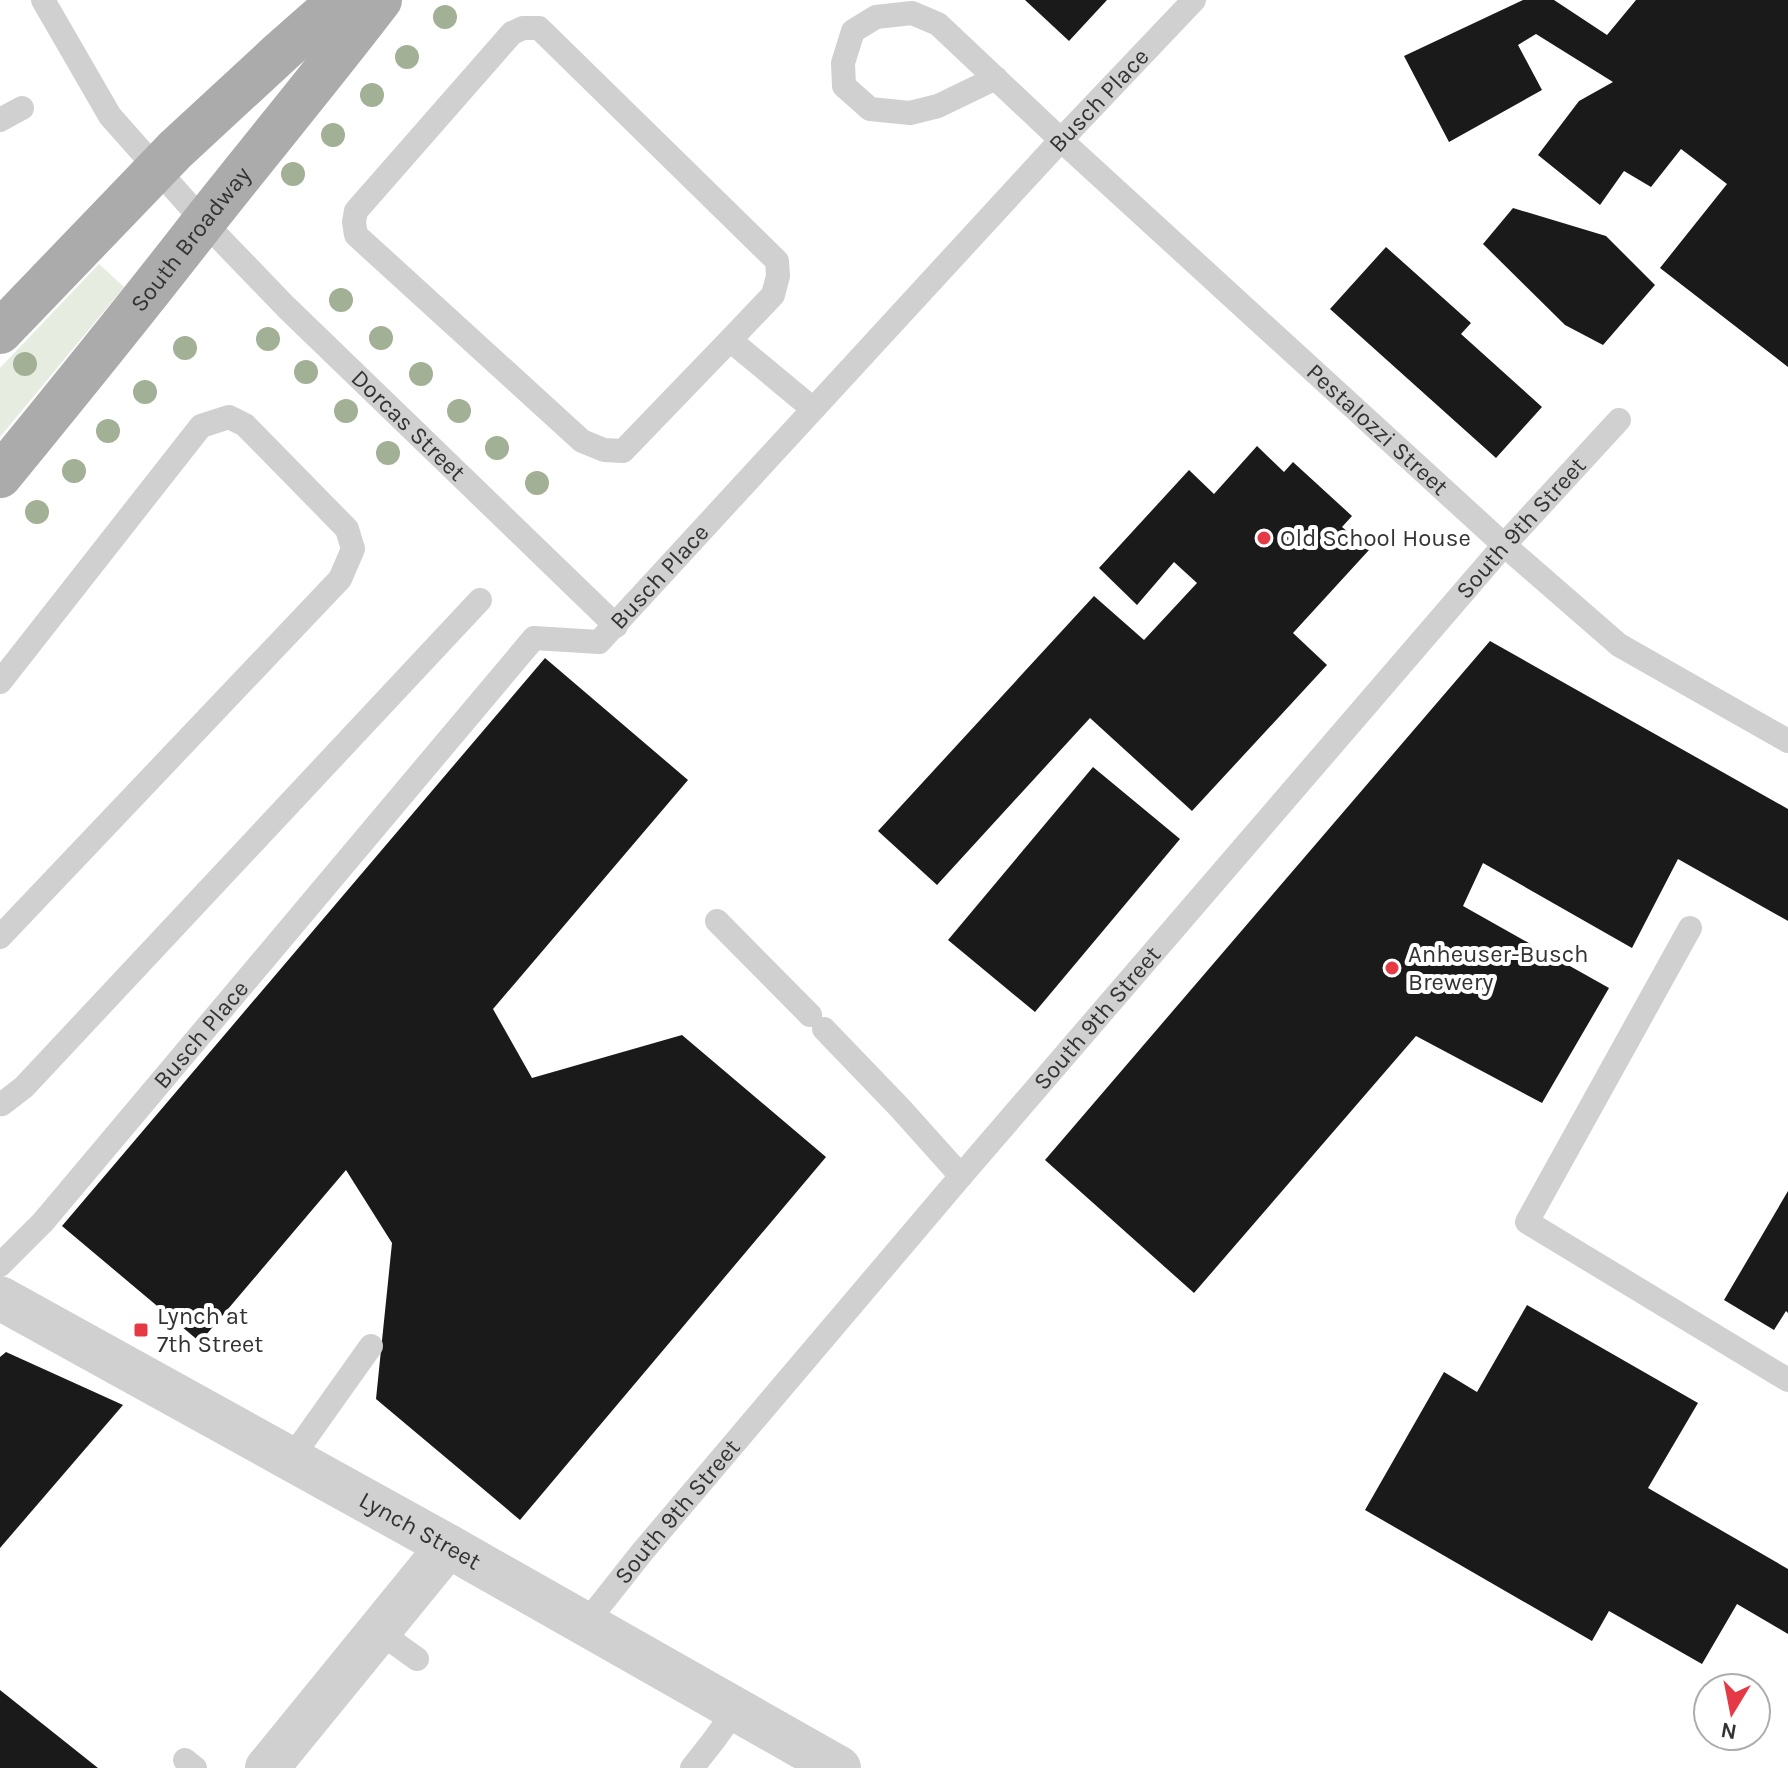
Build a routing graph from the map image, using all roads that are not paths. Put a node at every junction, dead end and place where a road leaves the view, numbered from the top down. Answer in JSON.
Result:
{"nodes":[{"id":1,"x":43,"y":0,"type":"edge"},
{"id":2,"x":340,"y":0,"type":"edge"},
{"id":3,"x":380,"y":0,"type":"edge"},
{"id":4,"x":1194,"y":0,"type":"edge"},
{"id":5,"x":996,"y":78,"type":"junction"},
{"id":6,"x":1061,"y":140,"type":"junction"},
{"id":7,"x":157,"y":169,"type":"junction"},
{"id":8,"x":204,"y":222,"type":"junction"},
{"id":9,"x":0,"y":332,"type":"edge"},
{"id":10,"x":730,"y":340,"type":"junction"},
{"id":11,"x":813,"y":409,"type":"junction"},
{"id":12,"x":1619,"y":420,"type":"dead end"},
{"id":13,"x":0,"y":476,"type":"edge"},
{"id":14,"x":1504,"y":545,"type":"junction"},
{"id":15,"x":480,"y":600,"type":"dead end"},
{"id":16,"x":616,"y":626,"type":"junction"},
{"id":17,"x":0,"y":682,"type":"edge"},
{"id":18,"x":1788,"y":741,"type":"edge"},
{"id":19,"x":717,"y":921,"type":"dead end"},
{"id":20,"x":1690,"y":928,"type":"dead end"},
{"id":21,"x":0,"y":937,"type":"edge"},
{"id":22,"x":0,"y":1103,"type":"edge"},
{"id":23,"x":961,"y":1176,"type":"junction"},
{"id":24,"x":0,"y":1265,"type":"edge"},
{"id":25,"x":0,"y":1298,"type":"edge"},
{"id":26,"x":371,"y":1346,"type":"dead end"},
{"id":27,"x":1788,"y":1380,"type":"edge"},
{"id":28,"x":290,"y":1460,"type":"junction"},
{"id":29,"x":448,"y":1546,"type":"junction"},
{"id":30,"x":586,"y":1623,"type":"junction"},
{"id":31,"x":378,"y":1631,"type":"junction"},
{"id":32,"x":417,"y":1659,"type":"dead end"},
{"id":33,"x":736,"y":1709,"type":"junction"},
{"id":34,"x":267,"y":1768,"type":"edge"},
{"id":35,"x":692,"y":1768,"type":"edge"},
{"id":36,"x":839,"y":1768,"type":"edge"}],
"edges":[{"from":1,"to":7,"type":"lane","name":"Dorcas Street"},
{"from":2,"to":7,"type":"main road"},
{"from":3,"to":8,"type":"main road","name":"South Broadway"},
{"from":4,"to":6,"type":"lane","name":"Busch Place"},
{"from":5,"to":5,"type":"lane","name":"Pestalozzi Street"},
{"from":5,"to":6,"type":"lane","name":"Pestalozzi Street"},
{"from":6,"to":11,"type":"lane","name":"Busch Place"},
{"from":6,"to":14,"type":"lane","name":"Pestalozzi Street"},
{"from":7,"to":8,"type":"lane","name":"Dorcas Street"},
{"from":7,"to":9,"type":"main road"},
{"from":8,"to":13,"type":"main road","name":"South Broadway"},
{"from":8,"to":16,"type":"lane","name":"Dorcas Street"},
{"from":10,"to":10,"type":"lane"},
{"from":10,"to":11,"type":"lane"},
{"from":11,"to":16,"type":"lane","name":"Busch Place"},
{"from":12,"to":14,"type":"lane","name":"South 9th Street"},
{"from":14,"to":18,"type":"lane","name":"Pestalozzi Street"},
{"from":14,"to":23,"type":"lane","name":"South 9th Street"},
{"from":15,"to":22,"type":"lane"},
{"from":16,"to":24,"type":"lane","name":"Busch Place"},
{"from":17,"to":21,"type":"lane"},
{"from":19,"to":23,"type":"lane"},
{"from":20,"to":27,"type":"lane"},
{"from":23,"to":30,"type":"lane","name":"South 9th Street"},
{"from":25,"to":28,"type":"street","name":"Lynch Street"},
{"from":26,"to":28,"type":"lane"},
{"from":28,"to":29,"type":"street","name":"Lynch Street"},
{"from":29,"to":30,"type":"street","name":"Lynch Street"},
{"from":29,"to":31,"type":"street"},
{"from":30,"to":33,"type":"street","name":"Lynch Street"},
{"from":31,"to":32,"type":"lane"},
{"from":31,"to":34,"type":"street"},
{"from":33,"to":35,"type":"lane"},
{"from":33,"to":36,"type":"street","name":"Lynch Street"}]}
